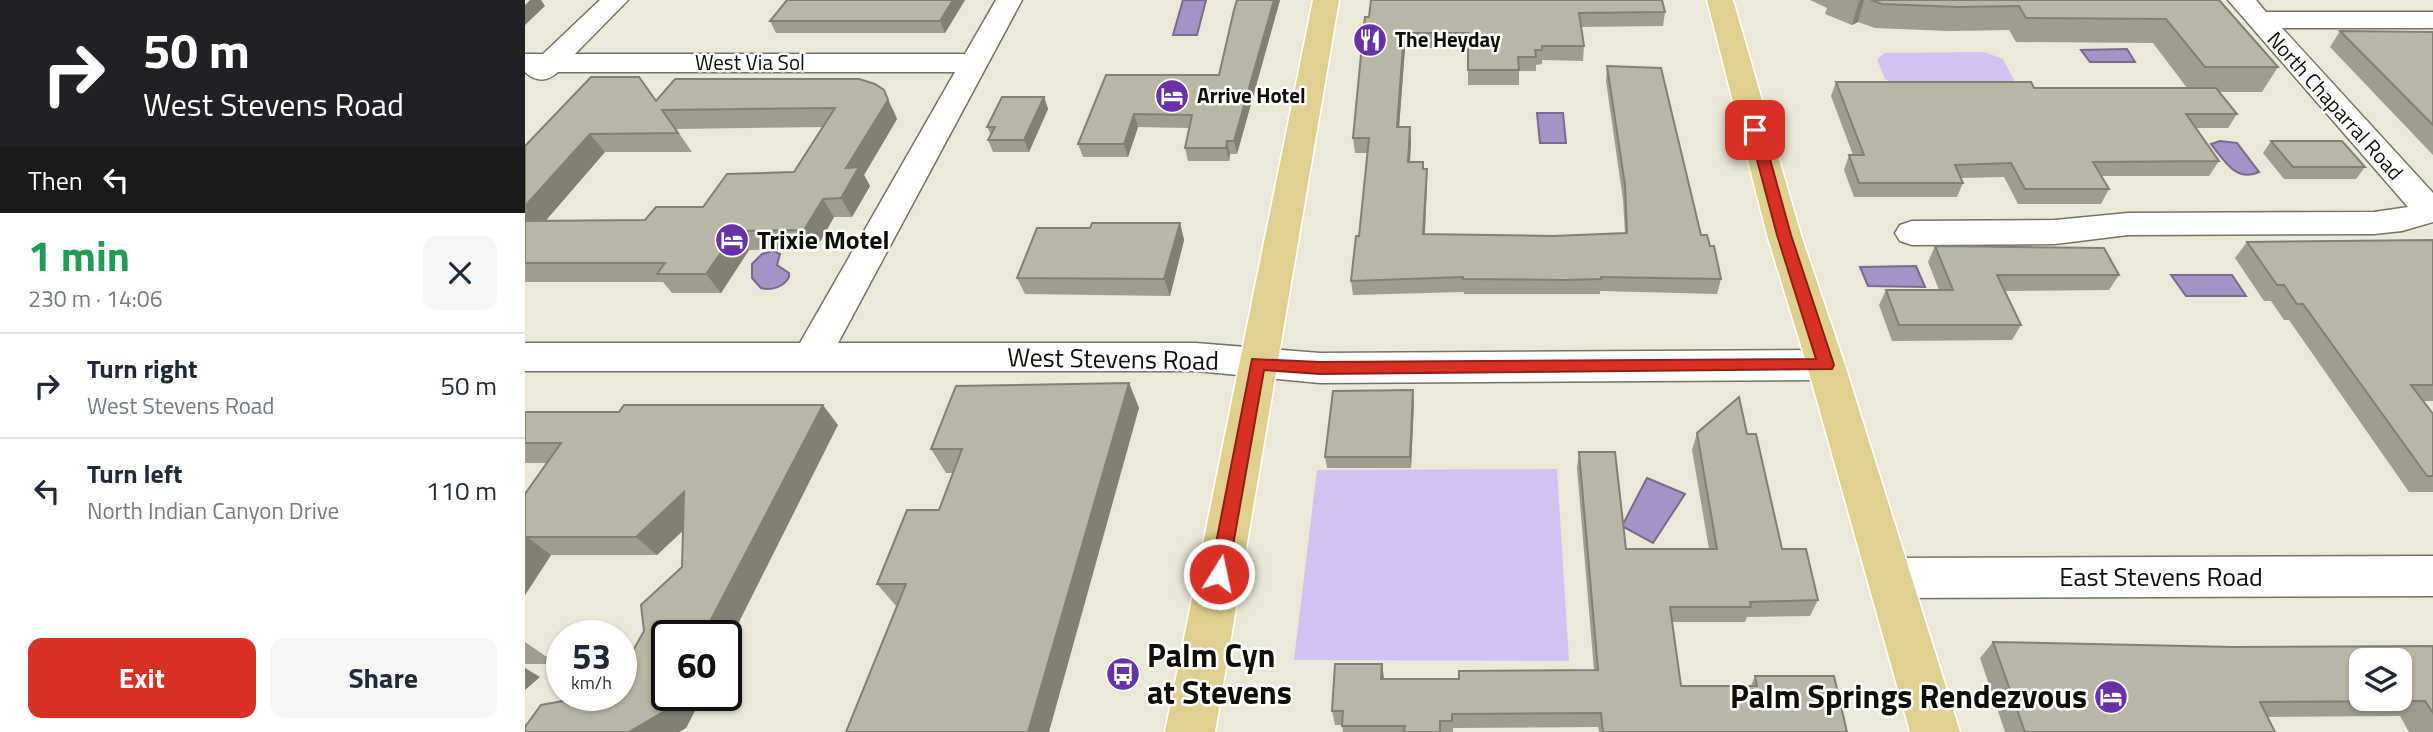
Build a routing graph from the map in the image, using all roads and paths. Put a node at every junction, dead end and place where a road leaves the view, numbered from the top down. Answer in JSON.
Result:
{"nodes":[{"id":1,"x":615,"y":0,"type":"edge"},
{"id":2,"x":1009,"y":0,"type":"edge"},
{"id":3,"x":1326,"y":0,"type":"edge"},
{"id":4,"x":1720,"y":0,"type":"edge"},
{"id":5,"x":2250,"y":10,"type":"edge"},
{"id":6,"x":2433,"y":20,"type":"edge"},
{"id":7,"x":538,"y":63,"type":"edge"},
{"id":8,"x":975,"y":63,"type":"junction"},
{"id":9,"x":525,"y":89,"type":"edge"},
{"id":10,"x":2432,"y":211,"type":"edge"},
{"id":11,"x":1912,"y":233,"type":"dead end"},
{"id":12,"x":812,"y":356,"type":"junction"},
{"id":13,"x":525,"y":357,"type":"edge"},
{"id":14,"x":1257,"y":363,"type":"junction"},
{"id":15,"x":1826,"y":365,"type":"junction"},
{"id":16,"x":2433,"y":576,"type":"edge"},
{"id":17,"x":1890,"y":578,"type":"junction"},
{"id":18,"x":1190,"y":732,"type":"edge"},
{"id":19,"x":1935,"y":732,"type":"edge"}],
"edges":[{"from":1,"to":7,"type":"street"},
{"from":2,"to":8,"type":"street"},
{"from":3,"to":14,"type":"main road"},
{"from":4,"to":15,"type":"main road"},
{"from":5,"to":6,"type":"street"},
{"from":5,"to":10,"type":"street","name":"North Chaparral Road"},
{"from":7,"to":8,"type":"street","name":"West Via Sol"},
{"from":7,"to":9,"type":"street"},
{"from":8,"to":12,"type":"street"},
{"from":10,"to":11,"type":"street"},
{"from":12,"to":13,"type":"street","name":"West Stevens Road"},
{"from":12,"to":14,"type":"street","name":"West Stevens Road"},
{"from":14,"to":15,"type":"street","name":"West Stevens Road"},
{"from":14,"to":18,"type":"main road"},
{"from":15,"to":17,"type":"main road"},
{"from":16,"to":17,"type":"street","name":"East Stevens Road"},
{"from":17,"to":19,"type":"main road"}]}
